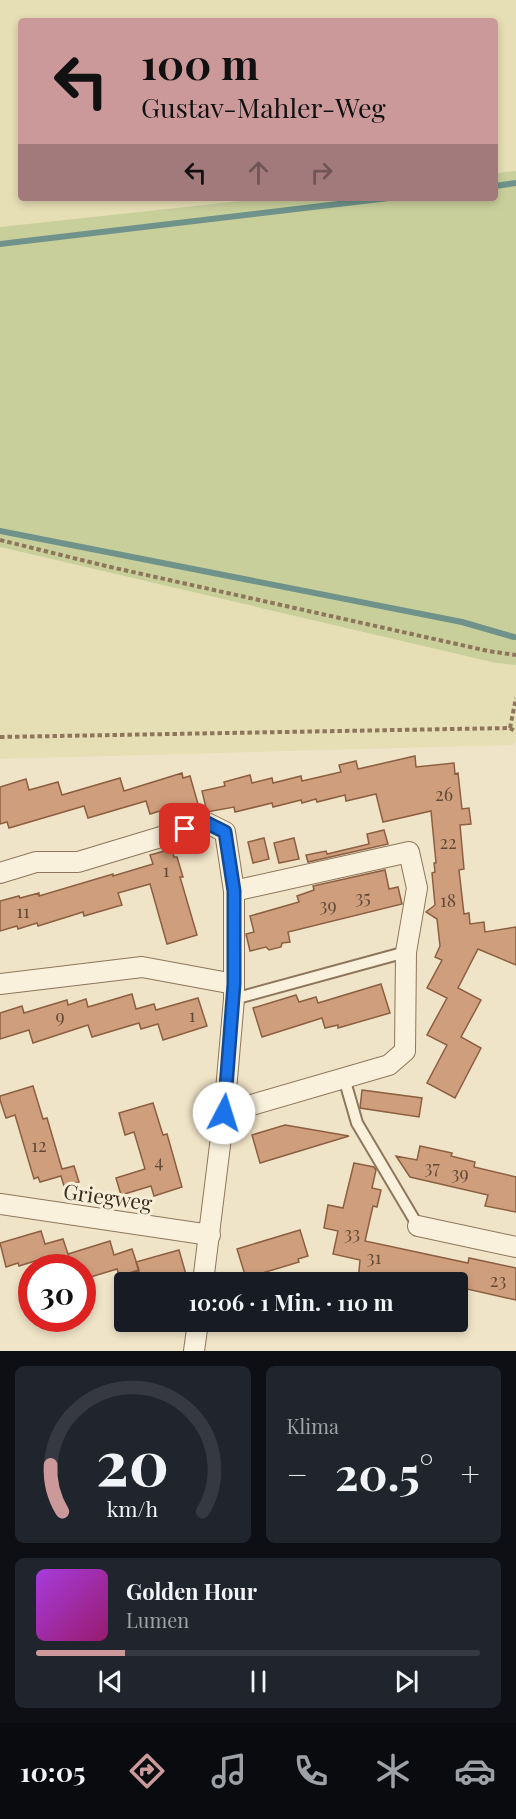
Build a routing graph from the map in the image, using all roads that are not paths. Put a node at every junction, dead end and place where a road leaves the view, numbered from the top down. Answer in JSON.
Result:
{"nodes":[{"id":1,"x":0,"y":873,"type":"edge"},
{"id":2,"x":234,"y":891,"type":"junction"},
{"id":3,"x":406,"y":952,"type":"junction"},
{"id":4,"x":0,"y":984,"type":"edge"},
{"id":5,"x":234,"y":991,"type":"junction"},
{"id":6,"x":344,"y":1078,"type":"junction"},
{"id":7,"x":224,"y":1113,"type":"junction"},
{"id":8,"x":0,"y":1204,"type":"edge"},
{"id":9,"x":418,"y":1226,"type":"joint"},
{"id":10,"x":210,"y":1235,"type":"junction"},
{"id":11,"x":516,"y":1247,"type":"edge"},
{"id":12,"x":204,"y":1272,"type":"edge"},
{"id":13,"x":197,"y":1332,"type":"edge"},
{"id":14,"x":194,"y":1351,"type":"edge"}],
"edges":[{"from":1,"to":2,"type":"street"},
{"from":2,"to":3,"type":"street"},
{"from":2,"to":5,"type":"street"},
{"from":3,"to":5,"type":"lane"},
{"from":3,"to":6,"type":"street"},
{"from":4,"to":5,"type":"street"},
{"from":5,"to":7,"type":"street"},
{"from":6,"to":7,"type":"street"},
{"from":6,"to":9,"type":"lane"},
{"from":7,"to":10,"type":"street"},
{"from":8,"to":10,"type":"street","name":"Griegweg"},
{"from":9,"to":11,"type":"street"},
{"from":10,"to":12,"type":"street"},
{"from":13,"to":14,"type":"street"}]}
